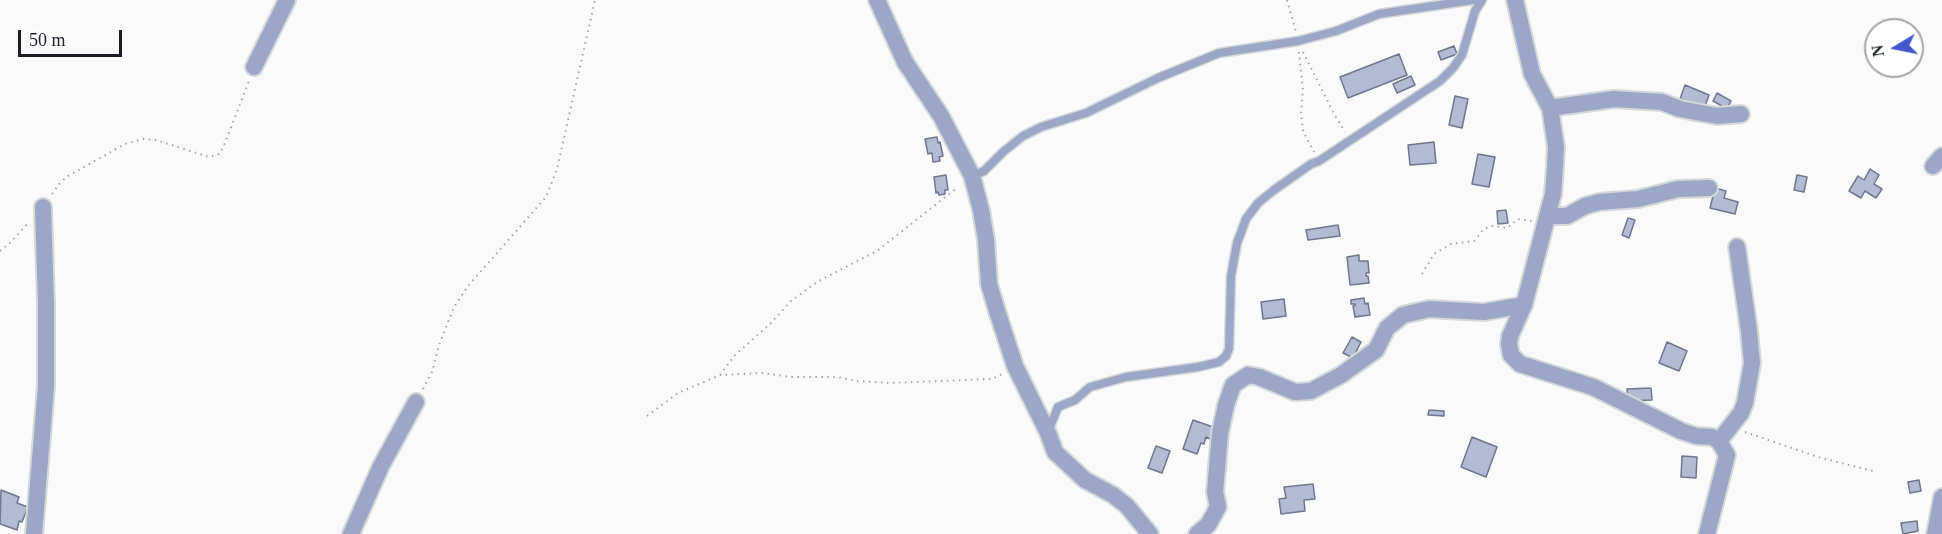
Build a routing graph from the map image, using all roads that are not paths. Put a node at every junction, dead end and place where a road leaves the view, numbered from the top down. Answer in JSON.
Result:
{"nodes":[{"id":1,"x":287,"y":0,"type":"edge"},
{"id":2,"x":877,"y":0,"type":"edge"},
{"id":3,"x":1473,"y":0,"type":"edge"},
{"id":4,"x":1482,"y":0,"type":"edge"},
{"id":5,"x":1515,"y":0,"type":"edge"},
{"id":6,"x":254,"y":67,"type":"road end"},
{"id":7,"x":1550,"y":108,"type":"junction"},
{"id":8,"x":1741,"y":114,"type":"dead end"},
{"id":9,"x":972,"y":176,"type":"junction"},
{"id":10,"x":1709,"y":188,"type":"dead end"},
{"id":11,"x":43,"y":207,"type":"dead end"},
{"id":12,"x":1547,"y":219,"type":"junction"},
{"id":13,"x":1737,"y":247,"type":"dead end"},
{"id":14,"x":1524,"y":305,"type":"junction"},
{"id":15,"x":416,"y":402,"type":"road end"},
{"id":16,"x":1048,"y":433,"type":"junction"},
{"id":17,"x":1719,"y":441,"type":"junction"},
{"id":18,"x":1942,"y":497,"type":"edge"},
{"id":19,"x":34,"y":534,"type":"edge"},
{"id":20,"x":351,"y":534,"type":"edge"},
{"id":21,"x":1150,"y":534,"type":"edge"},
{"id":22,"x":1197,"y":534,"type":"edge"},
{"id":23,"x":1707,"y":534,"type":"edge"},
{"id":24,"x":1935,"y":534,"type":"edge"}],
"edges":[{"from":1,"to":6,"type":"street"},
{"from":2,"to":9,"type":"street"},
{"from":3,"to":9,"type":"lane"},
{"from":4,"to":16,"type":"lane"},
{"from":5,"to":7,"type":"street"},
{"from":7,"to":8,"type":"street"},
{"from":7,"to":12,"type":"street"},
{"from":9,"to":16,"type":"street"},
{"from":10,"to":12,"type":"street"},
{"from":11,"to":19,"type":"street"},
{"from":12,"to":14,"type":"street"},
{"from":13,"to":17,"type":"street"},
{"from":14,"to":17,"type":"street"},
{"from":14,"to":22,"type":"street"},
{"from":15,"to":20,"type":"street"},
{"from":16,"to":21,"type":"street"},
{"from":17,"to":23,"type":"street"},
{"from":18,"to":24,"type":"street"}]}
